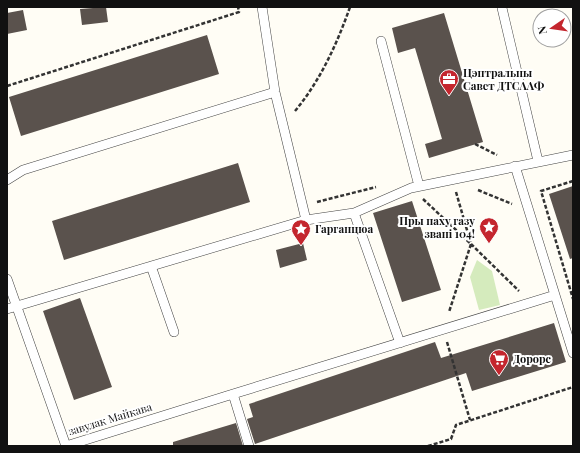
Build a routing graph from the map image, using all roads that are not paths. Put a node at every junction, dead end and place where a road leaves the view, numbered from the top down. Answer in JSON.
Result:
{"nodes":[{"id":1,"x":262,"y":7,"type":"edge"},
{"id":2,"x":502,"y":8,"type":"dead end"},
{"id":3,"x":381,"y":41,"type":"dead end"},
{"id":4,"x":275,"y":92,"type":"junction"},
{"id":5,"x":573,"y":155,"type":"edge"},
{"id":6,"x":538,"y":160,"type":"junction"},
{"id":7,"x":516,"y":166,"type":"junction"},
{"id":8,"x":7,"y":180,"type":"edge"},
{"id":9,"x":415,"y":187,"type":"junction"},
{"id":10,"x":354,"y":213,"type":"junction"},
{"id":11,"x":306,"y":220,"type":"junction"},
{"id":12,"x":151,"y":266,"type":"junction"},
{"id":13,"x":7,"y":279,"type":"edge"},
{"id":14,"x":555,"y":295,"type":"junction"},
{"id":15,"x":17,"y":305,"type":"junction"},
{"id":16,"x":7,"y":309,"type":"edge"},
{"id":17,"x":174,"y":332,"type":"dead end"},
{"id":18,"x":400,"y":343,"type":"junction"},
{"id":19,"x":573,"y":353,"type":"edge"},
{"id":20,"x":233,"y":394,"type":"junction"},
{"id":21,"x":65,"y":446,"type":"edge"},
{"id":22,"x":249,"y":446,"type":"edge"}],
"edges":[{"from":1,"to":4,"type":"lane"},
{"from":2,"to":6,"type":"lane"},
{"from":3,"to":9,"type":"lane"},
{"from":4,"to":8,"type":"lane"},
{"from":4,"to":11,"type":"lane"},
{"from":5,"to":6,"type":"lane"},
{"from":6,"to":7,"type":"lane"},
{"from":7,"to":9,"type":"lane"},
{"from":7,"to":14,"type":"lane"},
{"from":9,"to":10,"type":"lane"},
{"from":10,"to":11,"type":"lane"},
{"from":10,"to":18,"type":"lane"},
{"from":11,"to":12,"type":"lane"},
{"from":12,"to":15,"type":"lane"},
{"from":12,"to":17,"type":"lane"},
{"from":13,"to":15,"type":"lane","name":"завулак Майкава"},
{"from":14,"to":18,"type":"lane","name":"завулак Майкава"},
{"from":14,"to":19,"type":"lane"},
{"from":15,"to":16,"type":"lane"},
{"from":15,"to":21,"type":"lane","name":"завулак Майкава"},
{"from":18,"to":20,"type":"lane","name":"завулак Майкава"},
{"from":20,"to":21,"type":"lane","name":"завулак Майкава"},
{"from":20,"to":22,"type":"lane"}]}
